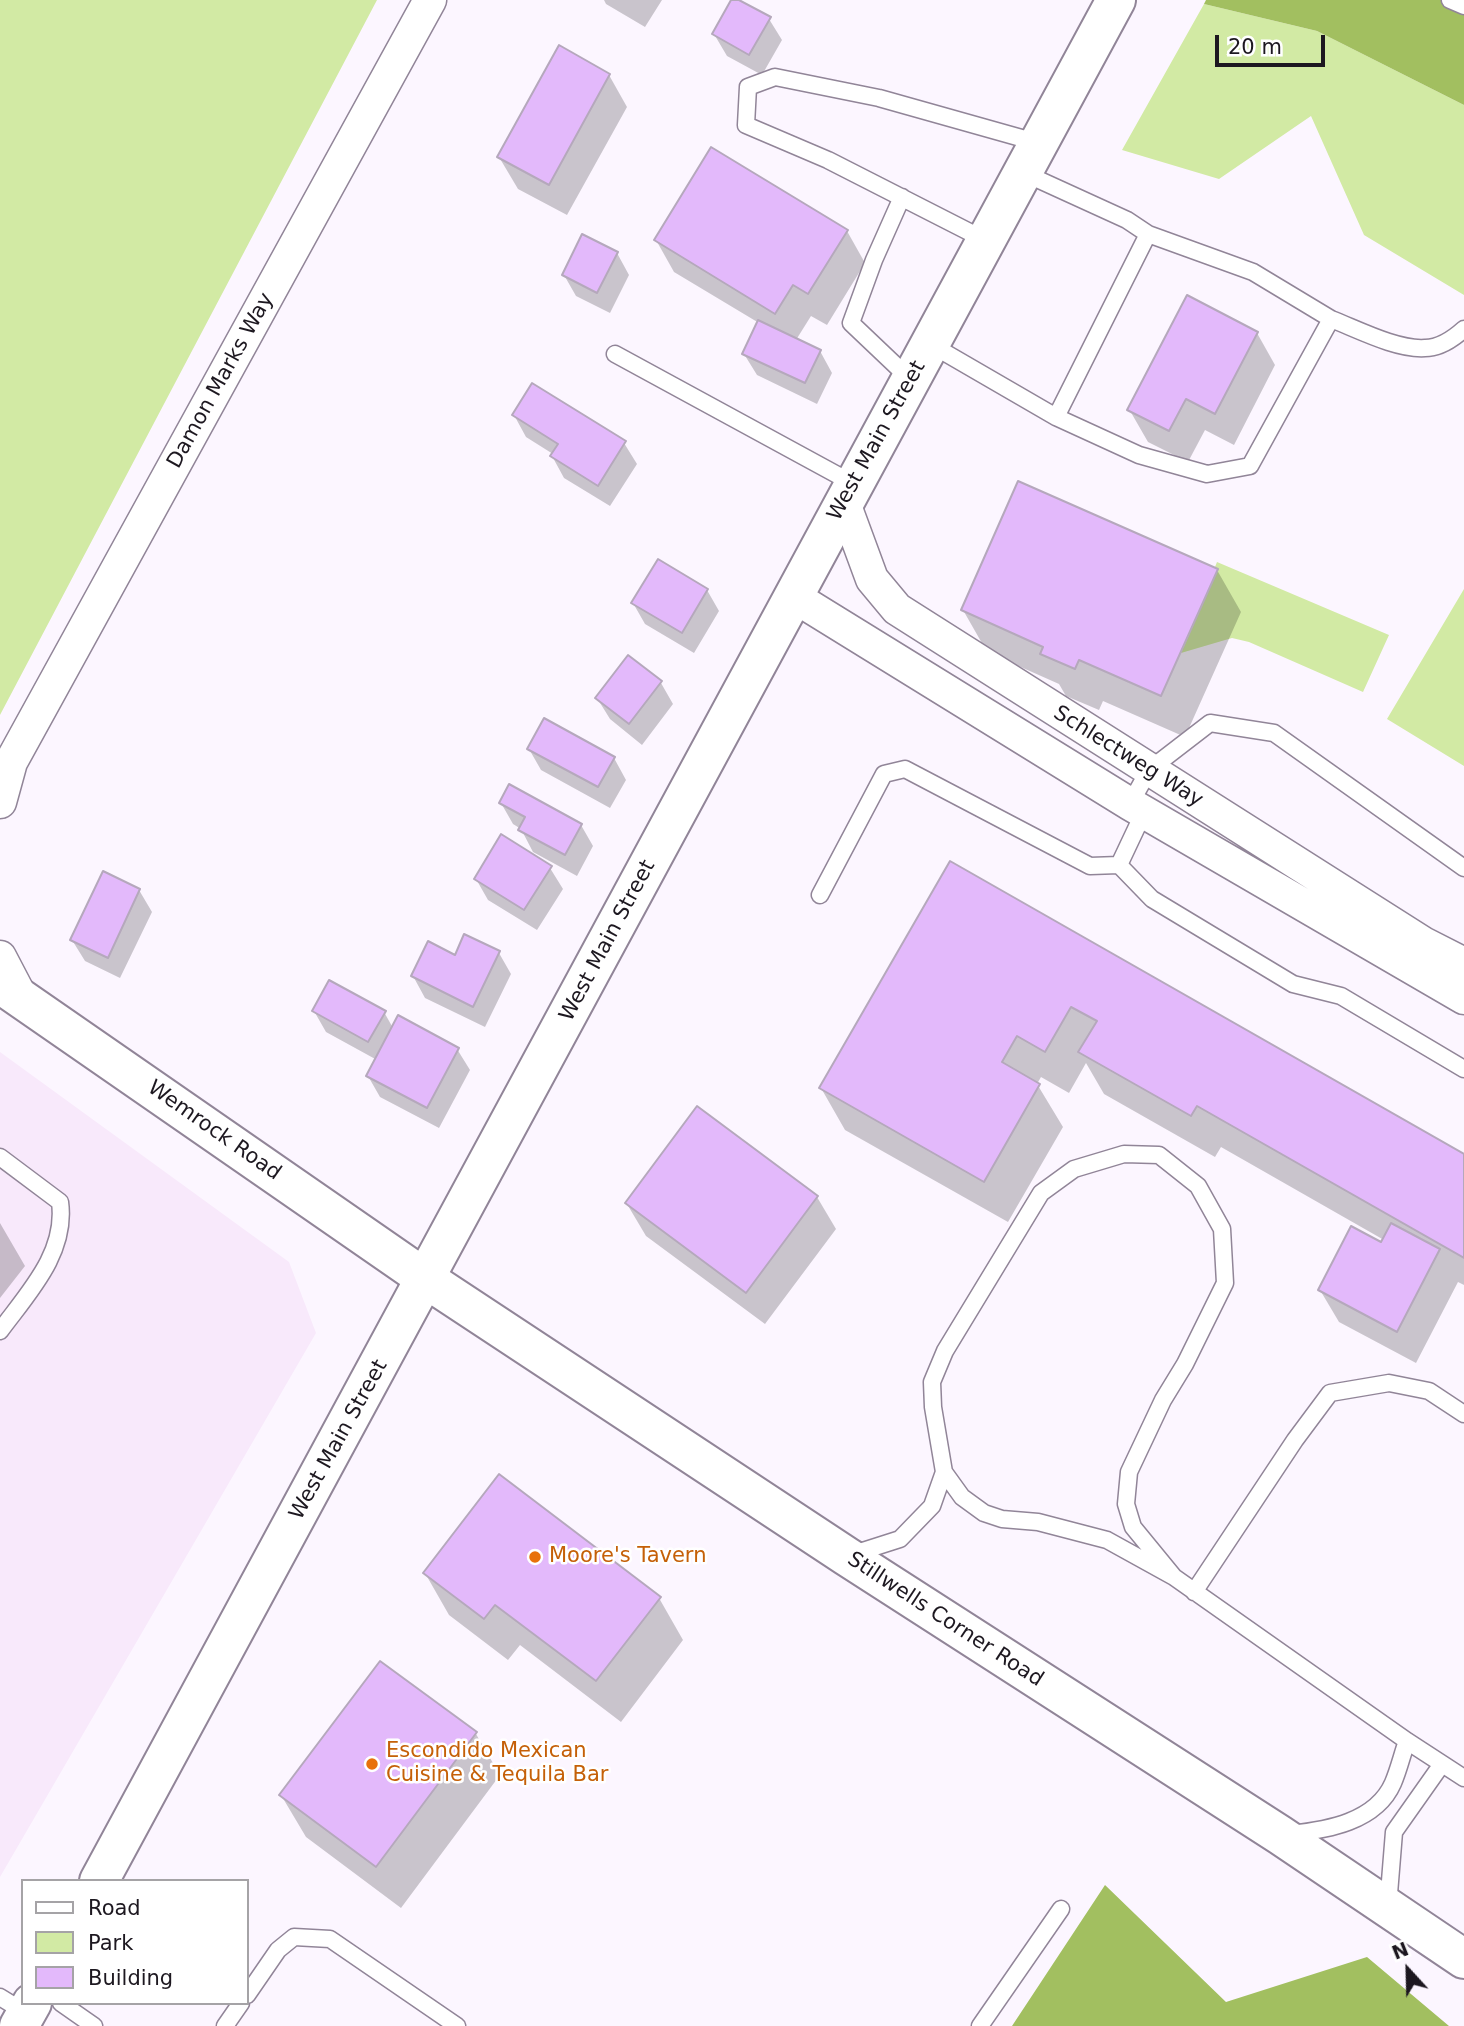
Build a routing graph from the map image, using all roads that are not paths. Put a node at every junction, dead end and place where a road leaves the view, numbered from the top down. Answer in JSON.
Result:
{"nodes":[{"id":1,"x":430,"y":0,"type":"edge"},
{"id":2,"x":1450,"y":0,"type":"edge"},
{"id":3,"x":1464,"y":6,"type":"edge"},
{"id":4,"x":1103,"y":11,"type":"edge"},
{"id":5,"x":1032,"y":159,"type":"junction"},
{"id":6,"x":902,"y":197,"type":"junction"},
{"id":7,"x":1148,"y":233,"type":"junction"},
{"id":8,"x":987,"y":241,"type":"junction"},
{"id":9,"x":1331,"y":319,"type":"junction"},
{"id":10,"x":1464,"y":329,"type":"edge"},
{"id":11,"x":930,"y":344,"type":"junction"},
{"id":12,"x":615,"y":354,"type":"dead end"},
{"id":13,"x":911,"y":380,"type":"junction"},
{"id":14,"x":1056,"y":417,"type":"junction"},
{"id":15,"x":849,"y":493,"type":"junction"},
{"id":16,"x":793,"y":596,"type":"junction"},
{"id":17,"x":6,"y":769,"type":"edge"},
{"id":18,"x":1149,"y":770,"type":"junction"},
{"id":19,"x":0,"y":802,"type":"edge"},
{"id":20,"x":1137,"y":808,"type":"junction"},
{"id":21,"x":1119,"y":865,"type":"junction"},
{"id":22,"x":1464,"y":868,"type":"edge"},
{"id":23,"x":820,"y":895,"type":"dead end"},
{"id":24,"x":0,"y":957,"type":"edge"},
{"id":25,"x":1464,"y":964,"type":"edge"},
{"id":26,"x":12,"y":993,"type":"edge"},
{"id":27,"x":1464,"y":998,"type":"edge"},
{"id":28,"x":1464,"y":1069,"type":"edge"},
{"id":29,"x":0,"y":1157,"type":"edge"},
{"id":30,"x":426,"y":1279,"type":"junction"},
{"id":31,"x":0,"y":1331,"type":"edge"},
{"id":32,"x":1464,"y":1414,"type":"edge"},
{"id":33,"x":944,"y":1472,"type":"junction"},
{"id":34,"x":846,"y":1556,"type":"junction"},
{"id":35,"x":1174,"y":1577,"type":"junction"},
{"id":36,"x":1194,"y":1592,"type":"junction"},
{"id":37,"x":1407,"y":1741,"type":"junction"},
{"id":38,"x":1442,"y":1764,"type":"junction"},
{"id":39,"x":1464,"y":1778,"type":"edge"},
{"id":40,"x":1280,"y":1835,"type":"junction"},
{"id":41,"x":100,"y":1879,"type":"edge"},
{"id":42,"x":1388,"y":1908,"type":"junction"},
{"id":43,"x":1062,"y":1909,"type":"dead end"},
{"id":44,"x":1464,"y":1959,"type":"edge"},
{"id":45,"x":248,"y":1994,"type":"edge"},
{"id":46,"x":240,"y":2005,"type":"edge"},
{"id":47,"x":28,"y":2008,"type":"edge"},
{"id":48,"x":94,"y":2026,"type":"edge"},
{"id":49,"x":225,"y":2026,"type":"edge"},
{"id":50,"x":457,"y":2026,"type":"edge"},
{"id":51,"x":980,"y":2026,"type":"edge"}],
"edges":[{"from":1,"to":17,"type":"street","name":"Damon Marks Way"},
{"from":2,"to":3,"type":"lane"},
{"from":4,"to":5,"type":"main road","name":"West Main Street"},
{"from":5,"to":6,"type":"lane"},
{"from":5,"to":7,"type":"lane"},
{"from":5,"to":8,"type":"main road","name":"West Main Street"},
{"from":6,"to":8,"type":"lane"},
{"from":6,"to":13,"type":"lane"},
{"from":7,"to":9,"type":"lane"},
{"from":7,"to":14,"type":"lane"},
{"from":8,"to":11,"type":"main road","name":"West Main Street"},
{"from":9,"to":10,"type":"lane"},
{"from":9,"to":14,"type":"lane"},
{"from":11,"to":13,"type":"main road","name":"West Main Street"},
{"from":11,"to":14,"type":"lane"},
{"from":12,"to":15,"type":"lane"},
{"from":13,"to":15,"type":"main road","name":"West Main Street"},
{"from":15,"to":16,"type":"main road","name":"West Main Street"},
{"from":15,"to":18,"type":"street","name":"Schlectweg Way"},
{"from":16,"to":20,"type":"street","name":"Schlectweg Way"},
{"from":16,"to":30,"type":"main road","name":"West Main Street"},
{"from":17,"to":19,"type":"street","name":"Damon Marks Way"},
{"from":18,"to":20,"type":"lane"},
{"from":18,"to":22,"type":"lane"},
{"from":18,"to":25,"type":"street","name":"Schlectweg Way"},
{"from":20,"to":21,"type":"lane"},
{"from":20,"to":27,"type":"street","name":"Schlectweg Way"},
{"from":21,"to":23,"type":"lane"},
{"from":21,"to":28,"type":"lane"},
{"from":24,"to":26,"type":"street"},
{"from":26,"to":30,"type":"main road","name":"Wemrock Road"},
{"from":29,"to":31,"type":"lane"},
{"from":30,"to":34,"type":"main road","name":"Stillwells Corner Road"},
{"from":30,"to":41,"type":"main road","name":"West Main Street"},
{"from":32,"to":36,"type":"lane"},
{"from":33,"to":34,"type":"lane"},
{"from":33,"to":35,"type":"lane"},
{"from":33,"to":35,"type":"lane"},
{"from":34,"to":40,"type":"main road","name":"Stillwells Corner Road"},
{"from":35,"to":36,"type":"lane"},
{"from":36,"to":37,"type":"lane"},
{"from":37,"to":38,"type":"lane"},
{"from":37,"to":40,"type":"lane"},
{"from":38,"to":39,"type":"lane"},
{"from":38,"to":42,"type":"lane"},
{"from":40,"to":42,"type":"main road","name":"Stillwells Corner Road"},
{"from":42,"to":44,"type":"main road","name":"Stillwells Corner Road"},
{"from":43,"to":51,"type":"lane"},
{"from":45,"to":50,"type":"lane"},
{"from":46,"to":49,"type":"lane"},
{"from":47,"to":48,"type":"lane"}]}
